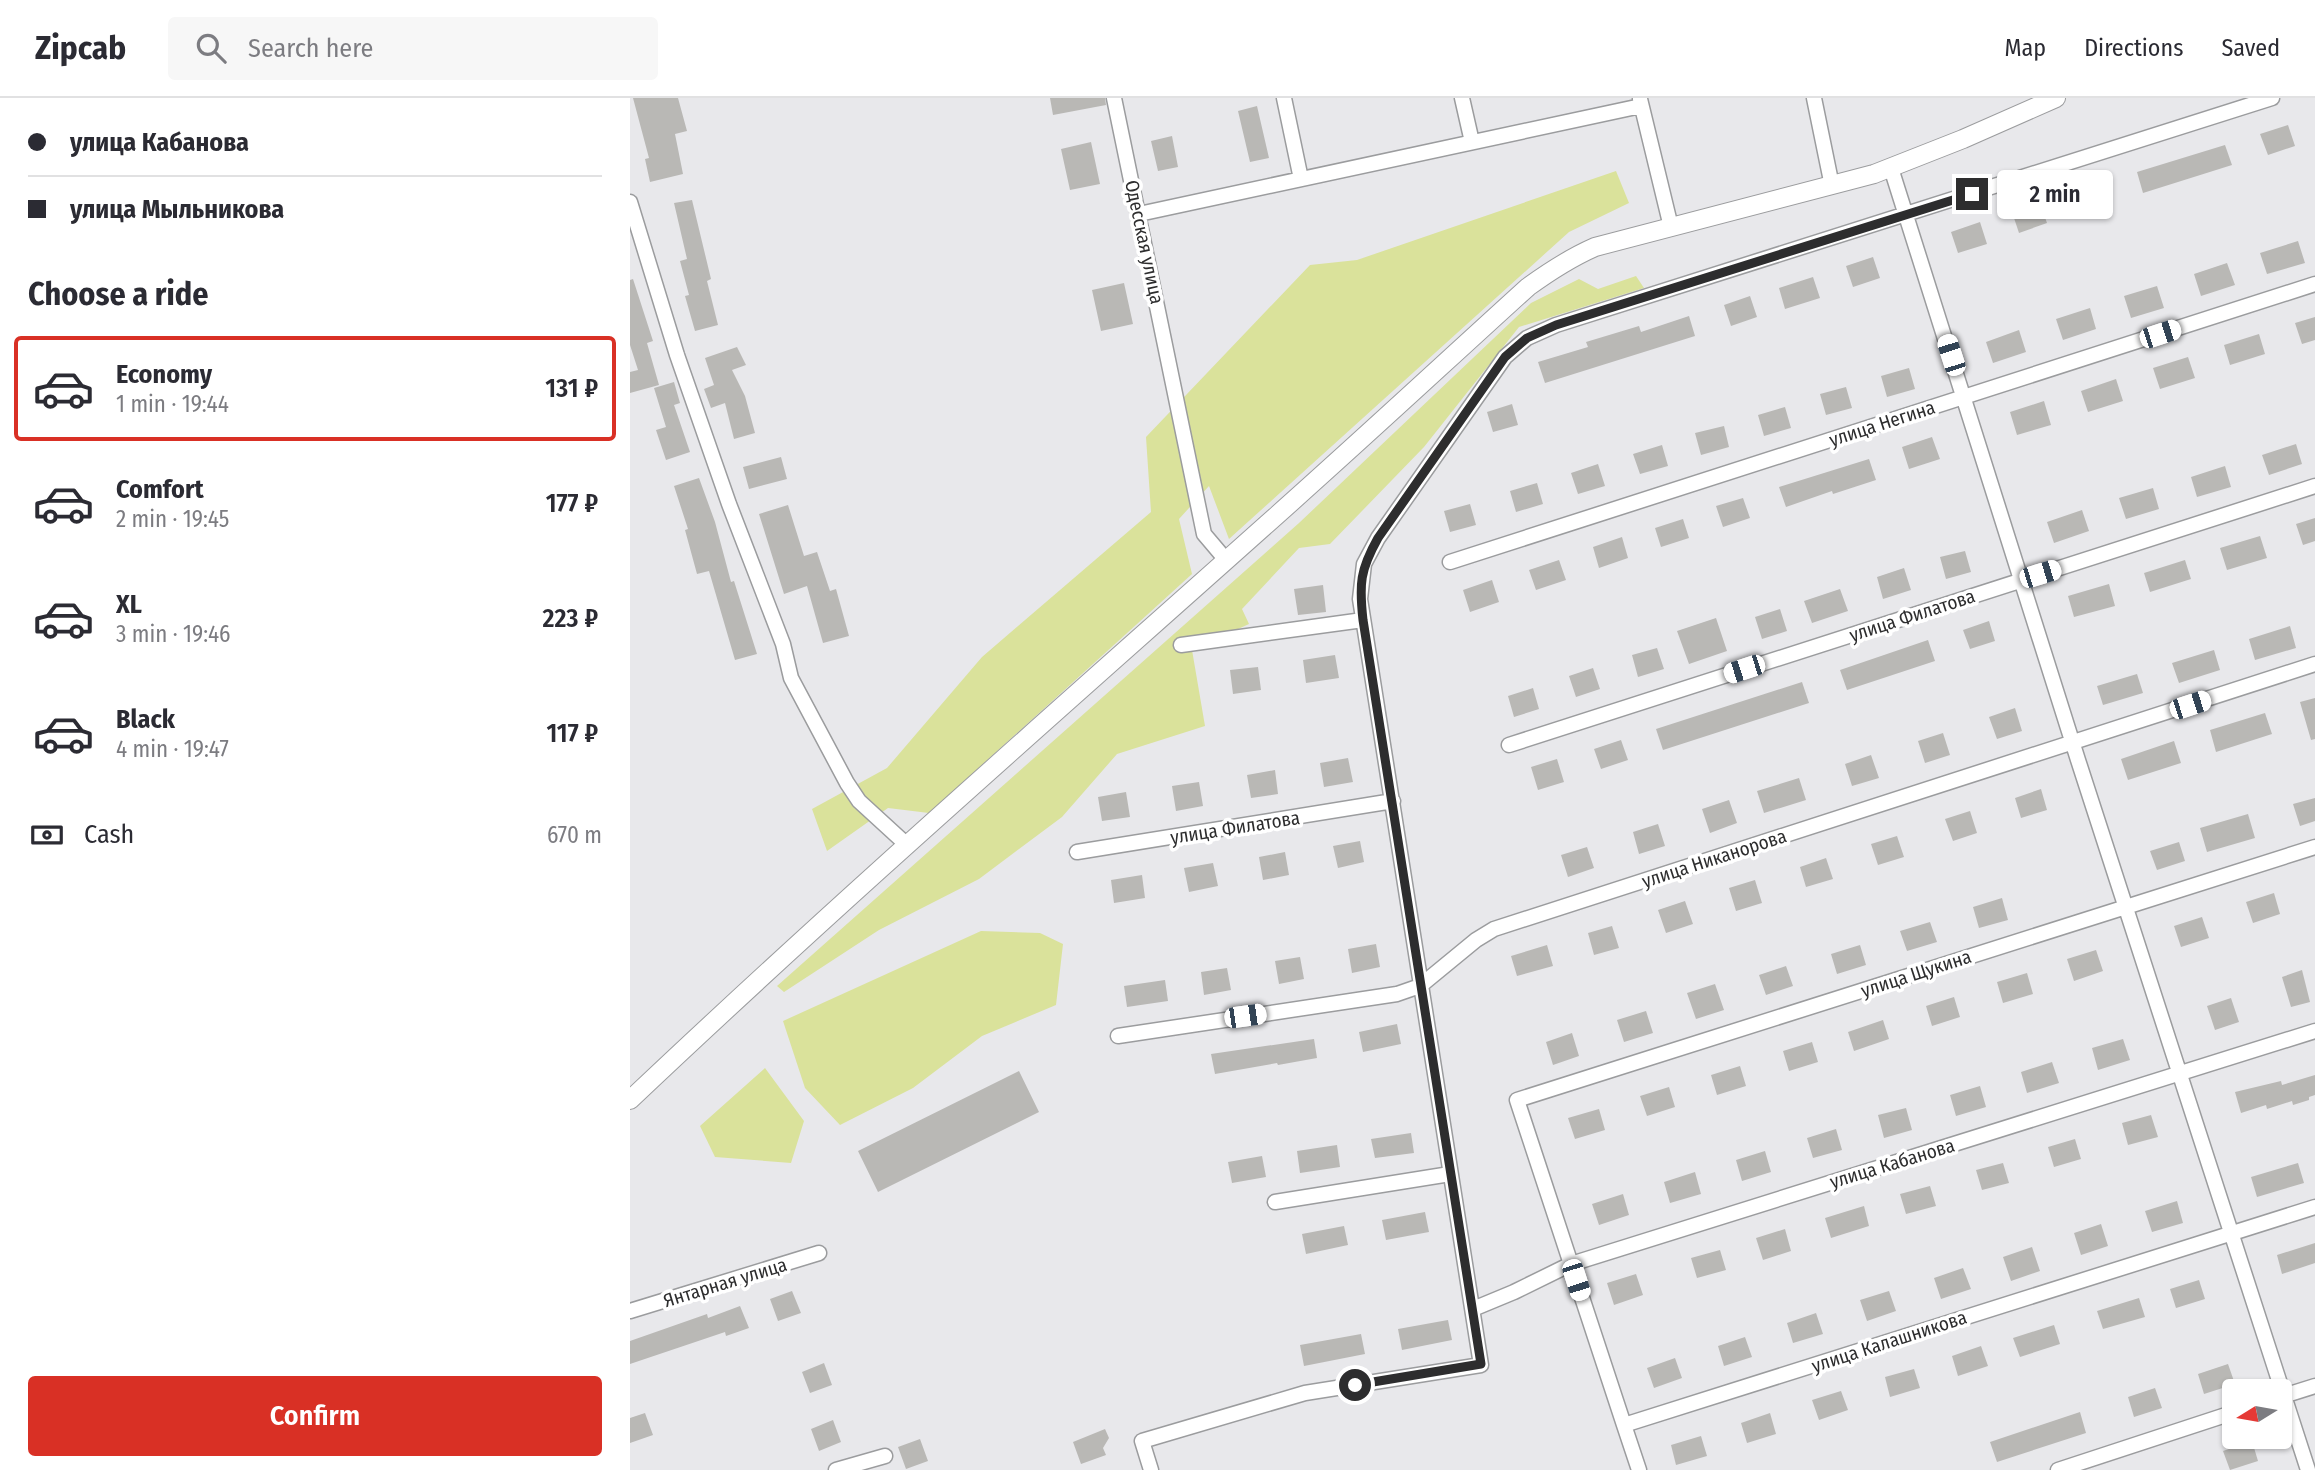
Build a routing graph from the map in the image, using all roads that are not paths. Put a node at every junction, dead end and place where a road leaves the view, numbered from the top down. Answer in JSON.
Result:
{"nodes":[{"id":1,"x":1114,"y":98,"type":"edge"},
{"id":2,"x":1284,"y":98,"type":"edge"},
{"id":3,"x":1462,"y":98,"type":"edge"},
{"id":4,"x":1814,"y":98,"type":"edge"},
{"id":5,"x":2056,"y":98,"type":"edge"},
{"id":6,"x":2272,"y":98,"type":"edge"},
{"id":7,"x":1640,"y":102,"type":"edge"},
{"id":8,"x":1472,"y":142,"type":"junction"},
{"id":9,"x":1891,"y":167,"type":"junction"},
{"id":10,"x":1301,"y":179,"type":"junction"},
{"id":11,"x":1832,"y":186,"type":"junction"},
{"id":12,"x":630,"y":202,"type":"edge"},
{"id":13,"x":1139,"y":214,"type":"junction"},
{"id":14,"x":1906,"y":215,"type":"junction"},
{"id":15,"x":1671,"y":227,"type":"junction"},
{"id":16,"x":2315,"y":284,"type":"edge"},
{"id":17,"x":1965,"y":396,"type":"junction"},
{"id":18,"x":2315,"y":486,"type":"edge"},
{"id":19,"x":1226,"y":560,"type":"junction"},
{"id":20,"x":1450,"y":562,"type":"dead end"},
{"id":21,"x":2021,"y":580,"type":"junction"},
{"id":22,"x":1363,"y":620,"type":"junction"},
{"id":23,"x":1181,"y":645,"type":"dead end"},
{"id":24,"x":2315,"y":664,"type":"edge"},
{"id":25,"x":2073,"y":743,"type":"junction"},
{"id":26,"x":1508,"y":745,"type":"dead end"},
{"id":27,"x":1393,"y":801,"type":"junction"},
{"id":28,"x":907,"y":845,"type":"junction"},
{"id":29,"x":2315,"y":847,"type":"edge"},
{"id":30,"x":1077,"y":852,"type":"dead end"},
{"id":31,"x":2126,"y":907,"type":"junction"},
{"id":32,"x":1420,"y":986,"type":"junction"},
{"id":33,"x":2315,"y":1031,"type":"edge"},
{"id":34,"x":1118,"y":1035,"type":"dead end"},
{"id":35,"x":2179,"y":1073,"type":"junction"},
{"id":36,"x":630,"y":1100,"type":"edge"},
{"id":37,"x":1450,"y":1174,"type":"junction"},
{"id":38,"x":1275,"y":1202,"type":"dead end"},
{"id":39,"x":2315,"y":1207,"type":"edge"},
{"id":40,"x":2231,"y":1232,"type":"junction"},
{"id":41,"x":819,"y":1252,"type":"dead end"},
{"id":42,"x":1571,"y":1264,"type":"junction"},
{"id":43,"x":1474,"y":1309,"type":"junction"},
{"id":44,"x":630,"y":1311,"type":"edge"},
{"id":45,"x":2278,"y":1379,"type":"edge"},
{"id":46,"x":2315,"y":1386,"type":"edge"},
{"id":47,"x":2292,"y":1393,"type":"edge"},
{"id":48,"x":2222,"y":1416,"type":"edge"},
{"id":49,"x":2292,"y":1423,"type":"edge"},
{"id":50,"x":1625,"y":1425,"type":"junction"},
{"id":51,"x":885,"y":1456,"type":"dead end"},
{"id":52,"x":836,"y":1470,"type":"edge"},
{"id":53,"x":1151,"y":1470,"type":"edge"},
{"id":54,"x":1639,"y":1470,"type":"edge"},
{"id":55,"x":2058,"y":1470,"type":"edge"},
{"id":56,"x":2308,"y":1470,"type":"edge"}],
"edges":[{"from":1,"to":13,"type":"street","name":"Одесская улица"},
{"from":2,"to":10,"type":"street"},
{"from":3,"to":8,"type":"street"},
{"from":4,"to":11,"type":"street"},
{"from":5,"to":9,"type":"street"},
{"from":6,"to":14,"type":"street"},
{"from":7,"to":8,"type":"street"},
{"from":7,"to":15,"type":"street"},
{"from":8,"to":10,"type":"street"},
{"from":9,"to":11,"type":"street"},
{"from":9,"to":14,"type":"street"},
{"from":10,"to":13,"type":"street"},
{"from":11,"to":15,"type":"street"},
{"from":12,"to":28,"type":"street"},
{"from":13,"to":19,"type":"street","name":"Одесская улица"},
{"from":14,"to":17,"type":"street"},
{"from":14,"to":22,"type":"street"},
{"from":15,"to":19,"type":"street"},
{"from":16,"to":17,"type":"street","name":"улица Негина"},
{"from":17,"to":20,"type":"street","name":"улица Негина"},
{"from":17,"to":21,"type":"street"},
{"from":18,"to":21,"type":"street","name":"улица Филатова"},
{"from":19,"to":28,"type":"street"},
{"from":21,"to":25,"type":"street"},
{"from":21,"to":26,"type":"street","name":"улица Филатова"},
{"from":22,"to":23,"type":"street"},
{"from":22,"to":27,"type":"street"},
{"from":24,"to":25,"type":"street","name":"улица Никанорова"},
{"from":25,"to":31,"type":"street"},
{"from":25,"to":32,"type":"street","name":"улица Никанорова"},
{"from":27,"to":30,"type":"street","name":"улица Филатова"},
{"from":27,"to":32,"type":"street"},
{"from":28,"to":36,"type":"street"},
{"from":29,"to":31,"type":"street","name":"улица Щукина"},
{"from":31,"to":35,"type":"street"},
{"from":31,"to":42,"type":"street","name":"улица Щукина"},
{"from":32,"to":34,"type":"street","name":"улица Никанорова"},
{"from":32,"to":37,"type":"street"},
{"from":33,"to":35,"type":"street","name":"улица Кабанова"},
{"from":35,"to":40,"type":"street"},
{"from":35,"to":42,"type":"street","name":"улица Кабанова"},
{"from":37,"to":38,"type":"street"},
{"from":37,"to":43,"type":"street"},
{"from":39,"to":40,"type":"street","name":"улица Калашникова"},
{"from":40,"to":45,"type":"street"},
{"from":40,"to":50,"type":"street","name":"улица Калашникова"},
{"from":41,"to":44,"type":"street","name":"Янтарная улица"},
{"from":42,"to":43,"type":"street","name":"улица Кабанова"},
{"from":42,"to":50,"type":"street"},
{"from":43,"to":53,"type":"street"},
{"from":46,"to":47,"type":"street"},
{"from":48,"to":55,"type":"street"},
{"from":49,"to":56,"type":"street"},
{"from":50,"to":54,"type":"street"},
{"from":51,"to":52,"type":"street"}]}
